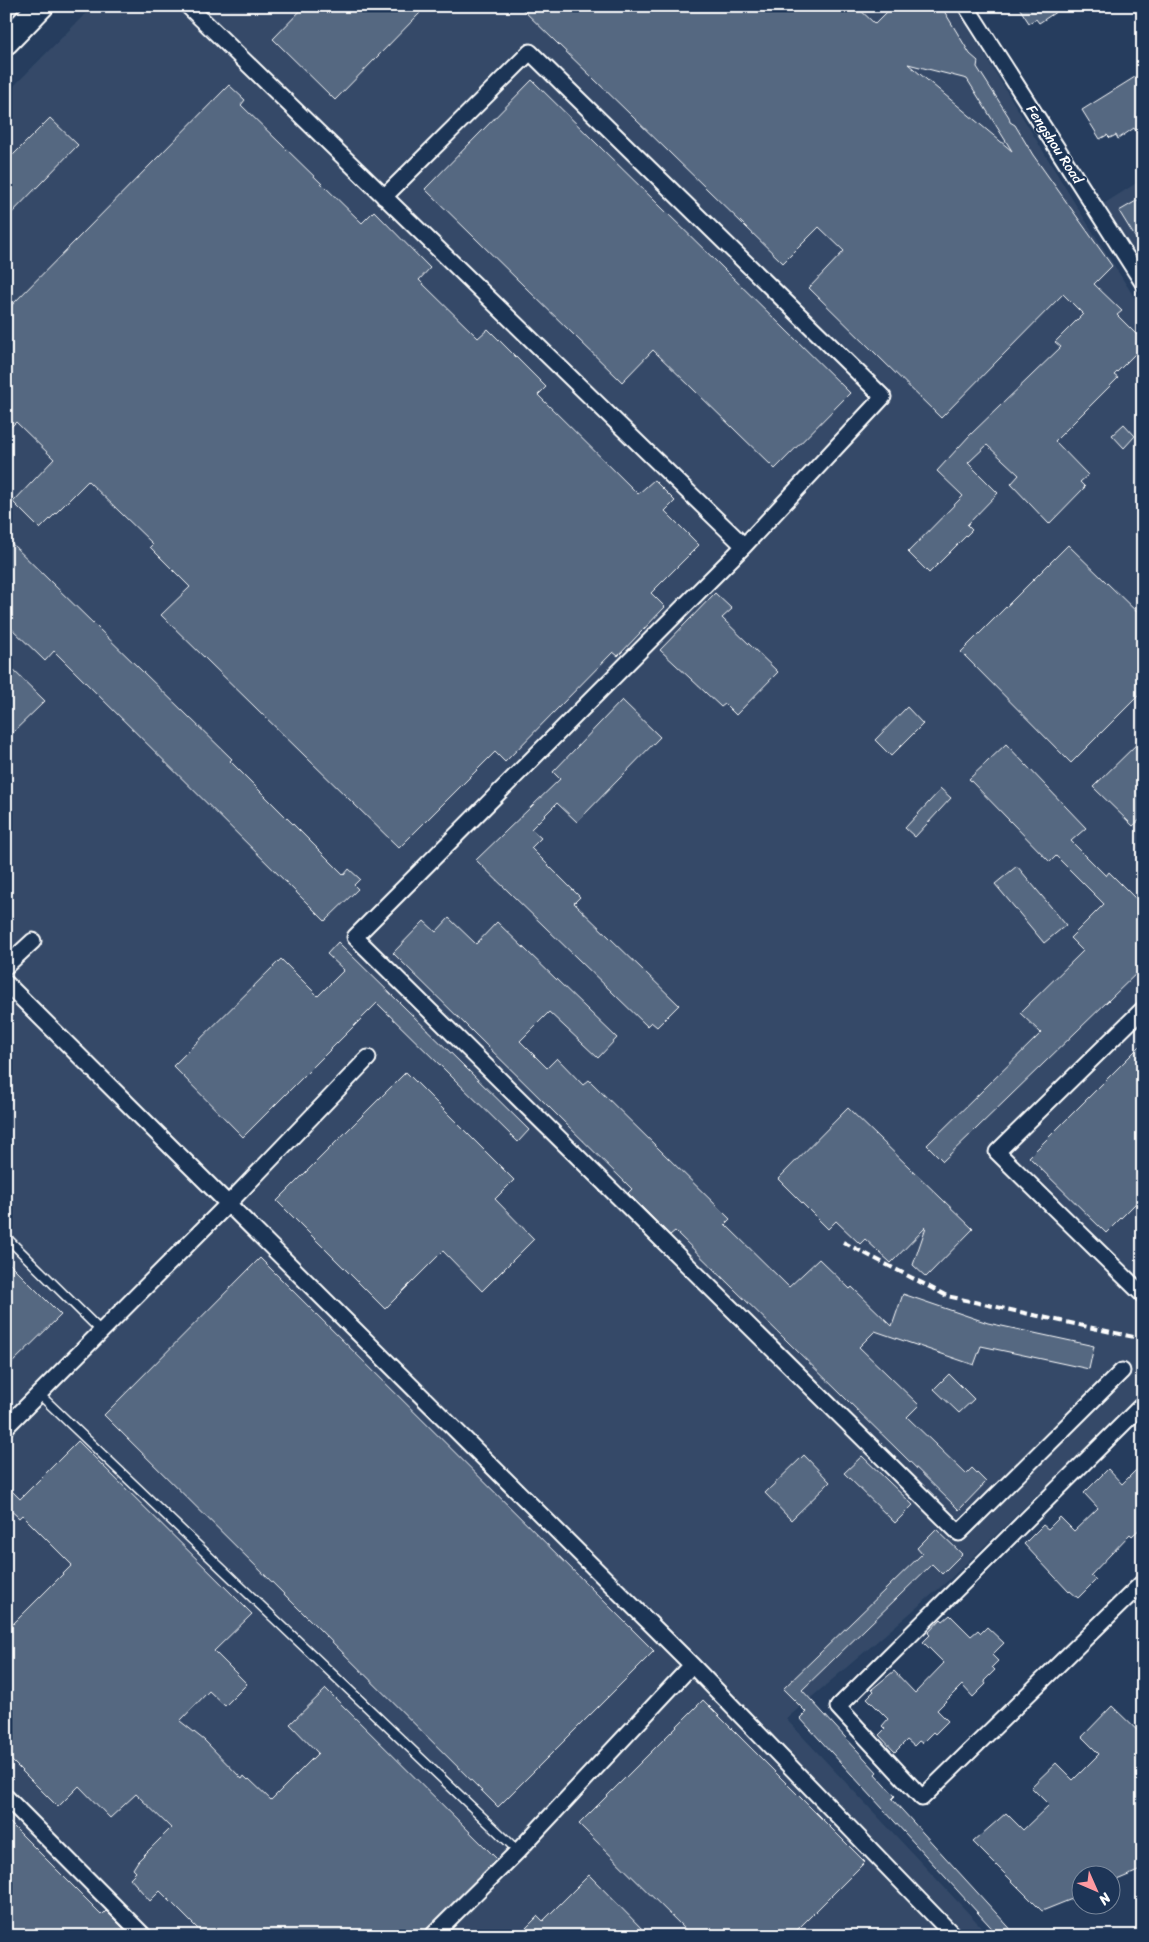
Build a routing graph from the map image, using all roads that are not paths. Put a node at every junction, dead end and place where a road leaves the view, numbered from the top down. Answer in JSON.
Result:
{"nodes":[{"id":1,"x":41,"y":6,"type":"edge"},
{"id":2,"x":188,"y":6,"type":"edge"},
{"id":3,"x":966,"y":6,"type":"edge"},
{"id":4,"x":6,"y":42,"type":"edge"},
{"id":5,"x":384,"y":197,"type":"junction"},
{"id":6,"x":1143,"y":283,"type":"edge"},
{"id":7,"x":744,"y":546,"type":"junction"},
{"id":8,"x":33,"y":941,"type":"dead end"},
{"id":9,"x":6,"y":966,"type":"edge"},
{"id":10,"x":6,"y":983,"type":"edge"},
{"id":11,"x":1143,"y":1009,"type":"edge"},
{"id":12,"x":368,"y":1058,"type":"dead end"},
{"id":13,"x":228,"y":1204,"type":"junction"},
{"id":14,"x":6,"y":1237,"type":"edge"},
{"id":15,"x":1143,"y":1295,"type":"edge"},
{"id":16,"x":101,"y":1331,"type":"junction"},
{"id":17,"x":1122,"y":1371,"type":"dead end"},
{"id":18,"x":39,"y":1394,"type":"junction"},
{"id":19,"x":1143,"y":1404,"type":"edge"},
{"id":20,"x":6,"y":1427,"type":"edge"},
{"id":21,"x":1143,"y":1582,"type":"edge"},
{"id":22,"x":692,"y":1665,"type":"junction"},
{"id":23,"x":6,"y":1797,"type":"edge"},
{"id":24,"x":518,"y":1851,"type":"junction"},
{"id":25,"x":144,"y":1936,"type":"edge"},
{"id":26,"x":432,"y":1936,"type":"edge"},
{"id":27,"x":954,"y":1936,"type":"edge"}],
"edges":[{"from":1,"to":4,"type":"main road"},
{"from":2,"to":5,"type":"street"},
{"from":3,"to":6,"type":"street","name":"Fengshou Road"},
{"from":5,"to":7,"type":"street"},
{"from":5,"to":7,"type":"street"},
{"from":7,"to":17,"type":"street"},
{"from":8,"to":9,"type":"street"},
{"from":10,"to":13,"type":"street"},
{"from":11,"to":15,"type":"street"},
{"from":12,"to":13,"type":"street"},
{"from":13,"to":16,"type":"street"},
{"from":13,"to":22,"type":"street"},
{"from":14,"to":16,"type":"lane"},
{"from":16,"to":18,"type":"street"},
{"from":18,"to":20,"type":"street"},
{"from":18,"to":24,"type":"lane"},
{"from":19,"to":21,"type":"street"},
{"from":22,"to":24,"type":"street"},
{"from":22,"to":27,"type":"street"},
{"from":23,"to":25,"type":"street"},
{"from":24,"to":26,"type":"street"}]}
